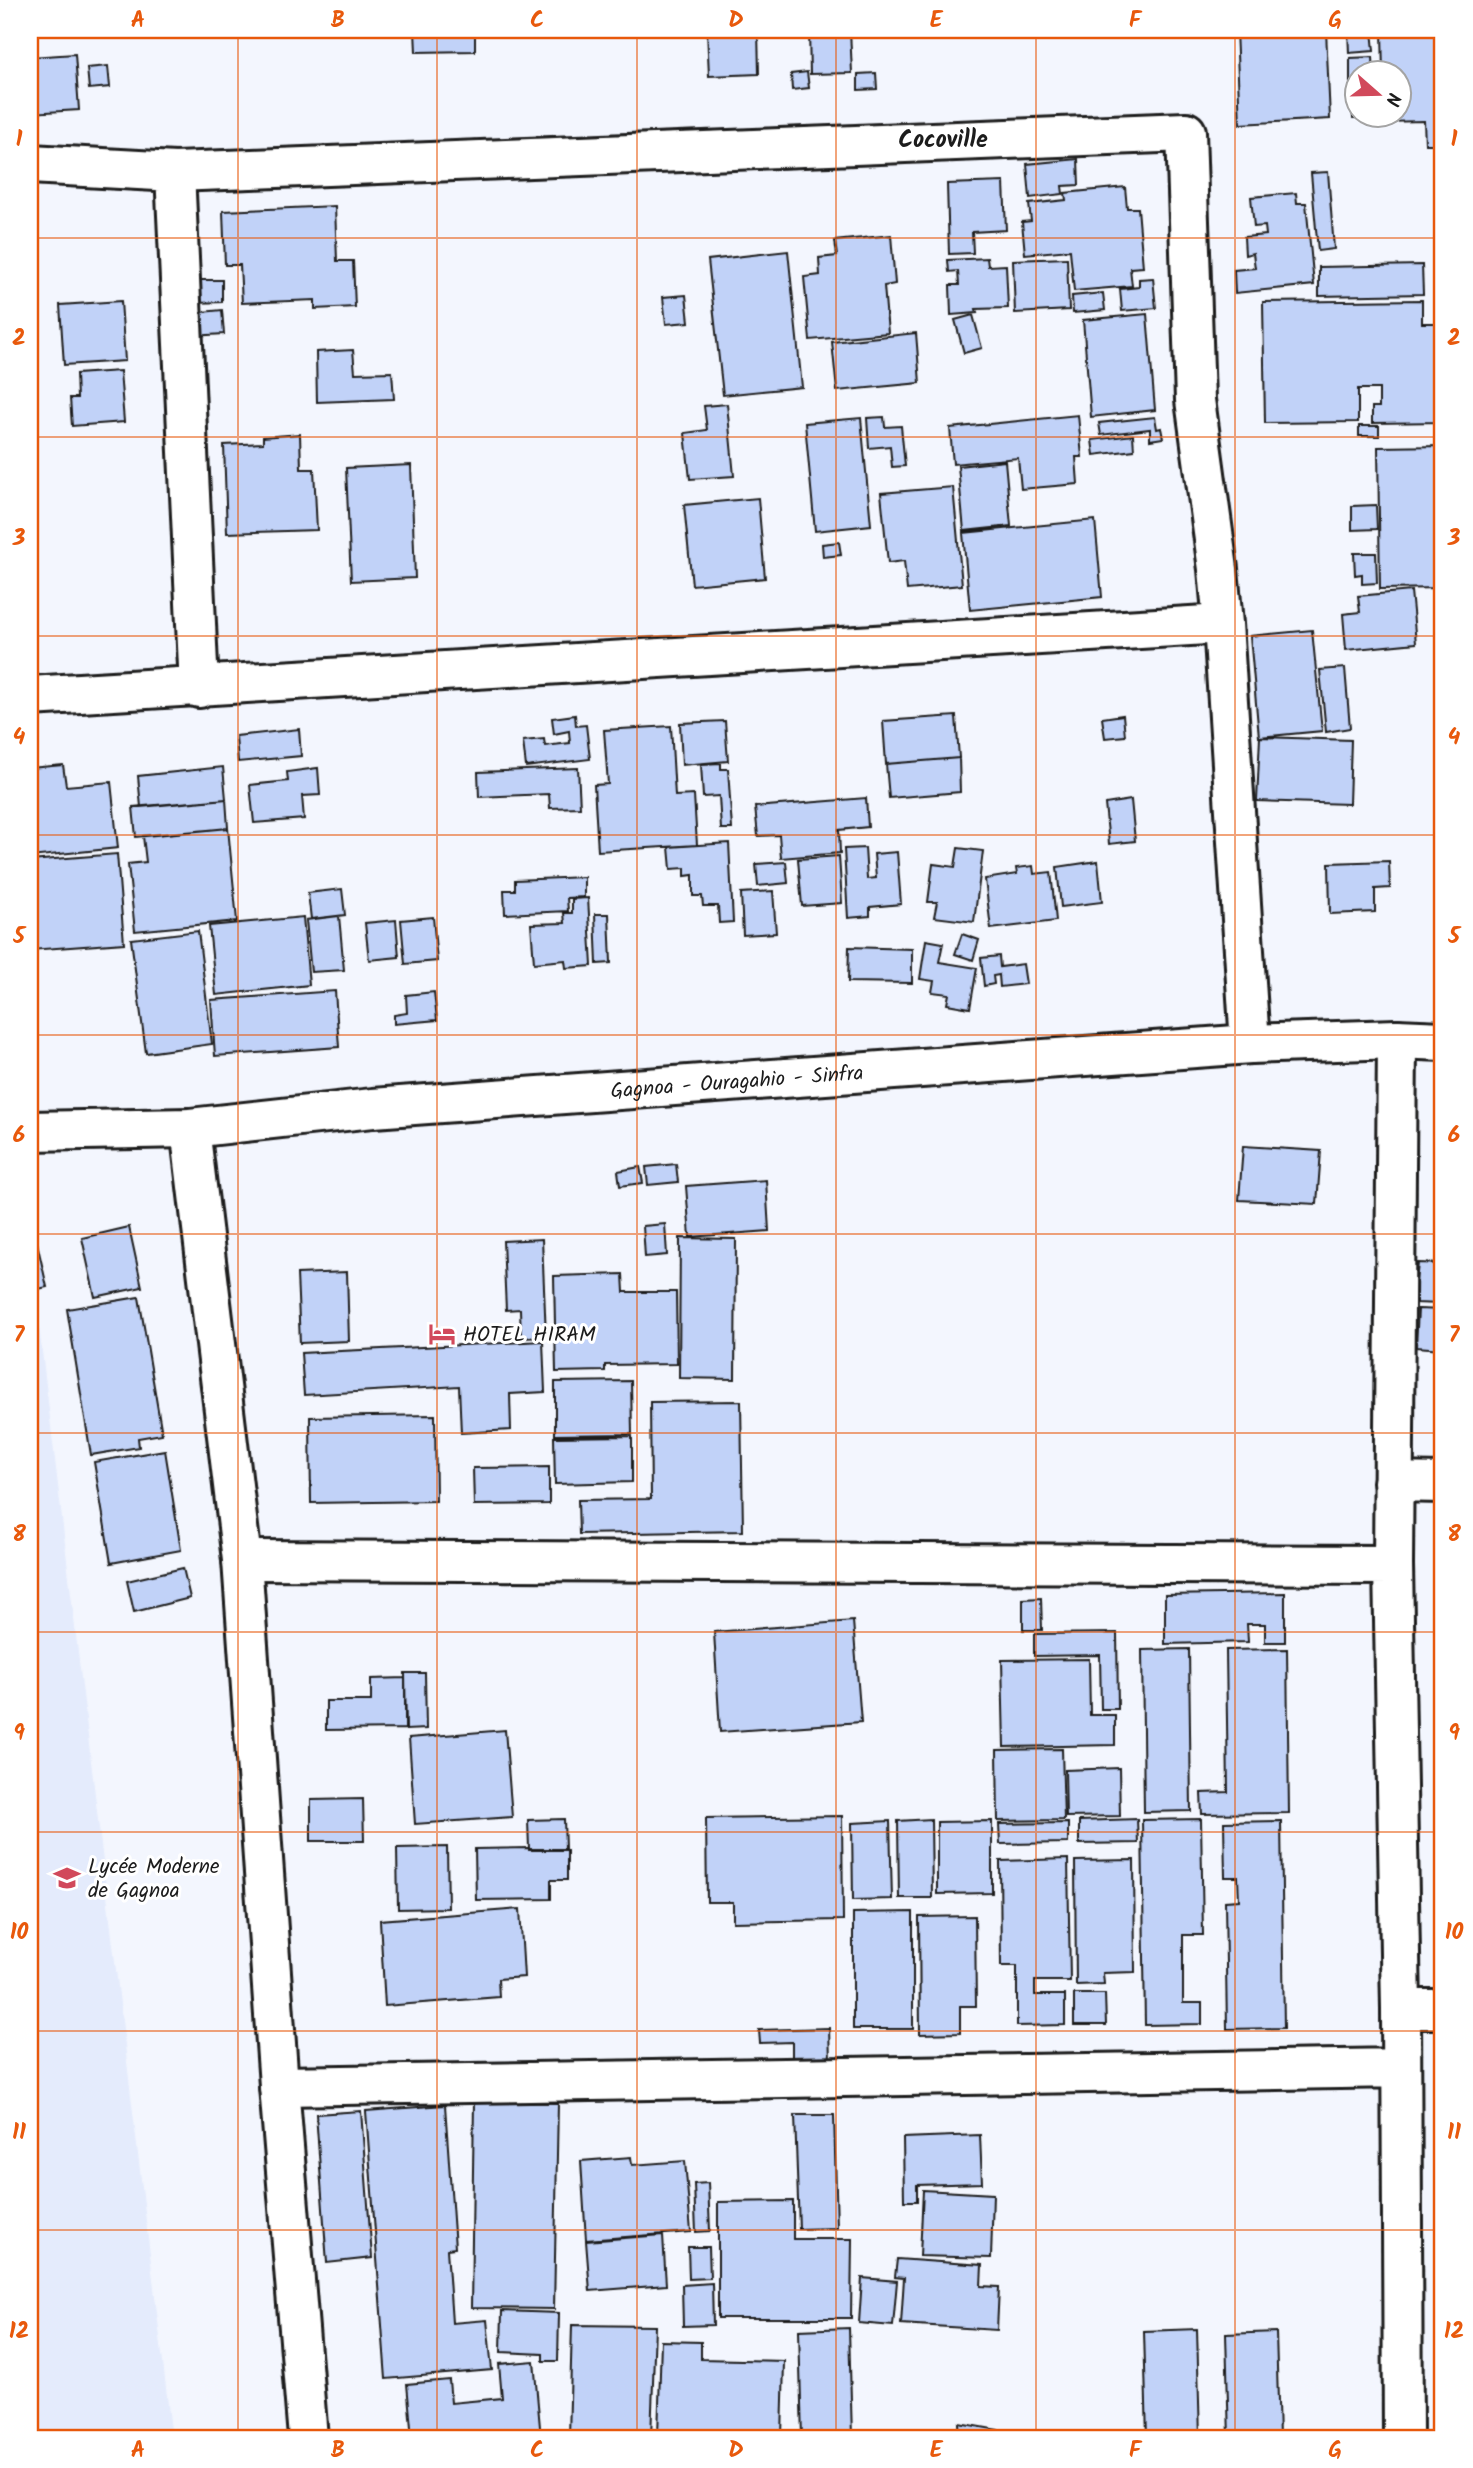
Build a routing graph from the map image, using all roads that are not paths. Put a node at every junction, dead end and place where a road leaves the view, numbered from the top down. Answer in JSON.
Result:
{"nodes":[{"id":1,"x":30,"y":164,"type":"edge"},
{"id":2,"x":175,"y":172,"type":"junction"},
{"id":3,"x":1223,"y":624,"type":"junction"},
{"id":4,"x":200,"y":688,"type":"junction"},
{"id":5,"x":30,"y":696,"type":"edge"},
{"id":6,"x":1396,"y":1039,"type":"junction"},
{"id":7,"x":1443,"y":1041,"type":"edge"},
{"id":8,"x":1250,"y":1044,"type":"junction"},
{"id":9,"x":190,"y":1128,"type":"junction"},
{"id":10,"x":30,"y":1131,"type":"edge"},
{"id":11,"x":1392,"y":1482,"type":"junction"},
{"id":12,"x":1443,"y":1483,"type":"edge"},
{"id":13,"x":242,"y":1560,"type":"junction"},
{"id":14,"x":1392,"y":1565,"type":"junction"},
{"id":15,"x":1401,"y":2009,"type":"junction"},
{"id":16,"x":1443,"y":2009,"type":"edge"},
{"id":17,"x":1401,"y":2068,"type":"junction"},
{"id":18,"x":279,"y":2086,"type":"junction"},
{"id":19,"x":308,"y":2438,"type":"edge"},
{"id":20,"x":1403,"y":2438,"type":"edge"}],
"edges":[{"from":1,"to":2,"type":"street"},
{"from":2,"to":3,"type":"street"},
{"from":2,"to":4,"type":"street"},
{"from":3,"to":4,"type":"street"},
{"from":3,"to":8,"type":"street"},
{"from":4,"to":5,"type":"street"},
{"from":6,"to":7,"type":"street","name":"Gagnoa - Ouragahio - Sinfra"},
{"from":6,"to":8,"type":"street","name":"Gagnoa - Ouragahio - Sinfra"},
{"from":6,"to":11,"type":"street"},
{"from":8,"to":9,"type":"street","name":"Gagnoa - Ouragahio - Sinfra"},
{"from":9,"to":10,"type":"street","name":"Gagnoa - Ouragahio - Sinfra"},
{"from":9,"to":13,"type":"street"},
{"from":11,"to":12,"type":"street"},
{"from":11,"to":14,"type":"street"},
{"from":13,"to":14,"type":"street"},
{"from":13,"to":18,"type":"street"},
{"from":14,"to":15,"type":"street"},
{"from":15,"to":16,"type":"street"},
{"from":15,"to":17,"type":"street"},
{"from":17,"to":18,"type":"street"},
{"from":17,"to":20,"type":"street"},
{"from":18,"to":19,"type":"street"}]}
